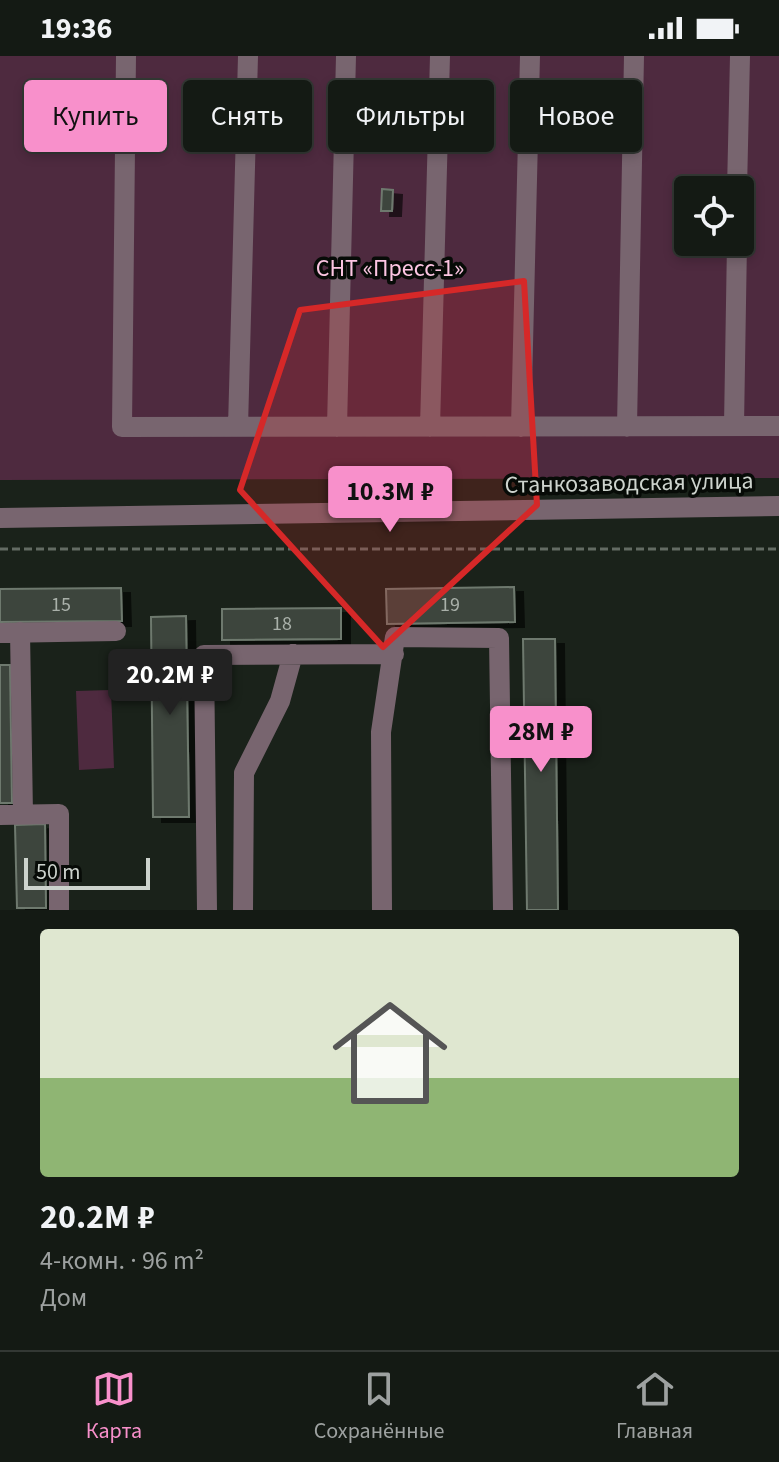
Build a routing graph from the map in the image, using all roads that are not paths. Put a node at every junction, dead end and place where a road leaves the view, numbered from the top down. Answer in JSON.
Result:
{"nodes":[{"id":1,"x":126,"y":56,"type":"edge"},
{"id":2,"x":248,"y":56,"type":"edge"},
{"id":3,"x":346,"y":56,"type":"edge"},
{"id":4,"x":440,"y":56,"type":"edge"},
{"id":5,"x":530,"y":56,"type":"edge"},
{"id":6,"x":634,"y":56,"type":"edge"},
{"id":7,"x":740,"y":56,"type":"edge"},
{"id":8,"x":737,"y":176,"type":"edge"},
{"id":9,"x":737,"y":256,"type":"edge"},
{"id":10,"x":734,"y":426,"type":"junction"},
{"id":11,"x":779,"y":426,"type":"edge"},
{"id":12,"x":238,"y":427,"type":"junction"},
{"id":13,"x":337,"y":427,"type":"junction"},
{"id":14,"x":430,"y":427,"type":"junction"},
{"id":15,"x":521,"y":427,"type":"junction"},
{"id":16,"x":627,"y":427,"type":"junction"},
{"id":17,"x":779,"y":506,"type":"edge"},
{"id":18,"x":0,"y":518,"type":"edge"},
{"id":19,"x":116,"y":631,"type":"dead end"},
{"id":20,"x":10,"y":633,"type":"edge"},
{"id":21,"x":293,"y":654,"type":"junction"},
{"id":22,"x":394,"y":654,"type":"junction"},
{"id":23,"x":23,"y":814,"type":"junction"},
{"id":24,"x":0,"y":815,"type":"edge"},
{"id":25,"x":59,"y":910,"type":"edge"},
{"id":26,"x":207,"y":910,"type":"edge"},
{"id":27,"x":243,"y":910,"type":"edge"},
{"id":28,"x":382,"y":910,"type":"edge"},
{"id":29,"x":503,"y":910,"type":"edge"}],
"edges":[{"from":1,"to":12,"type":"street"},
{"from":2,"to":12,"type":"street"},
{"from":3,"to":13,"type":"street"},
{"from":4,"to":14,"type":"street"},
{"from":5,"to":15,"type":"street"},
{"from":6,"to":16,"type":"street"},
{"from":7,"to":8,"type":"street"},
{"from":9,"to":10,"type":"street"},
{"from":10,"to":11,"type":"street"},
{"from":10,"to":16,"type":"street"},
{"from":12,"to":13,"type":"street"},
{"from":13,"to":14,"type":"street"},
{"from":14,"to":15,"type":"street"},
{"from":15,"to":16,"type":"street"},
{"from":17,"to":18,"type":"street","name":"Станкозаводская улица"},
{"from":19,"to":20,"type":"street"},
{"from":20,"to":23,"type":"street"},
{"from":21,"to":22,"type":"street"},
{"from":21,"to":26,"type":"street"},
{"from":21,"to":27,"type":"street"},
{"from":22,"to":28,"type":"street"},
{"from":22,"to":29,"type":"street"},
{"from":23,"to":24,"type":"street"},
{"from":23,"to":25,"type":"street"}]}
